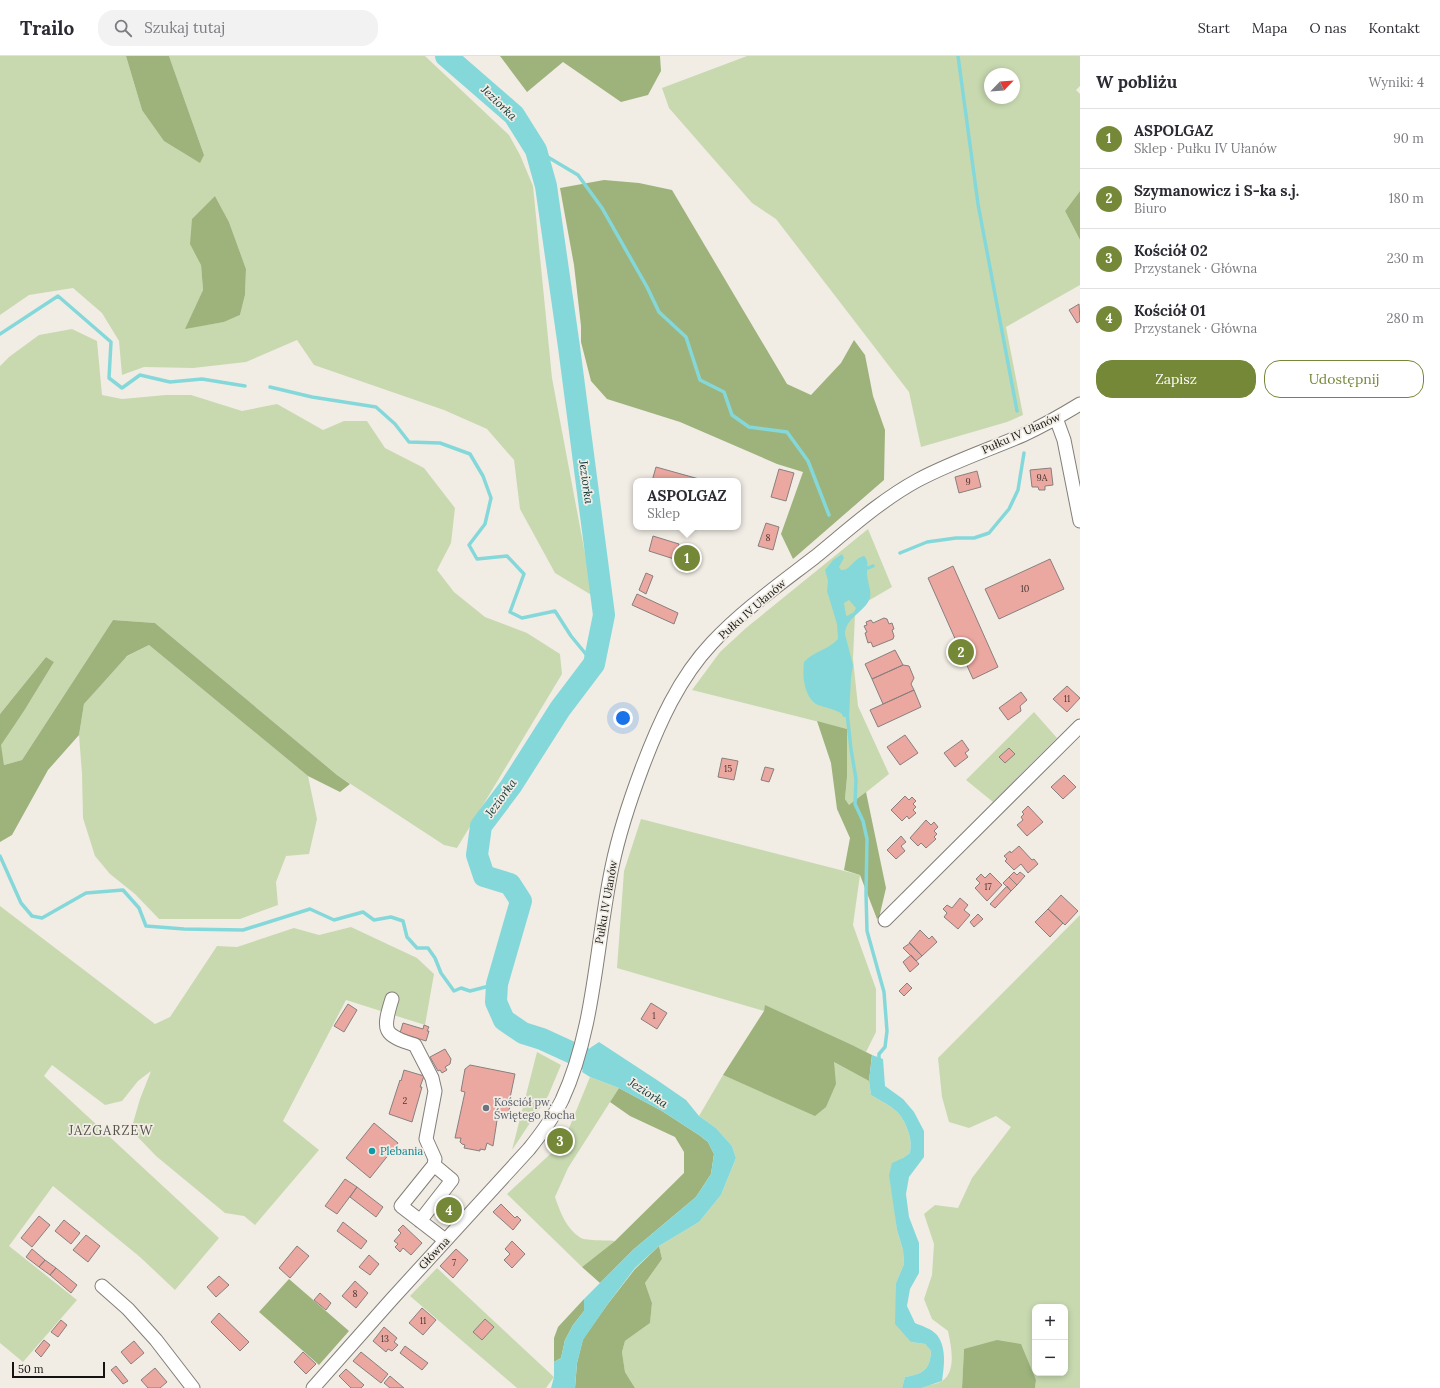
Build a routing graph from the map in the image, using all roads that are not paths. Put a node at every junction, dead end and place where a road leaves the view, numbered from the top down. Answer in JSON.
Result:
{"nodes":[{"id":1,"x":1080,"y":404,"type":"edge"},
{"id":2,"x":1056,"y":418,"type":"junction"},
{"id":3,"x":1080,"y":520,"type":"edge"},
{"id":4,"x":1080,"y":726,"type":"edge"},
{"id":5,"x":885,"y":920,"type":"dead end"},
{"id":6,"x":392,"y":999,"type":"dead end"},
{"id":7,"x":572,"y":1073,"type":"joint"},
{"id":8,"x":434,"y":1165,"type":"junction"},
{"id":9,"x":420,"y":1221,"type":"junction"},
{"id":10,"x":445,"y":1240,"type":"junction"},
{"id":11,"x":102,"y":1286,"type":"dead end"},
{"id":12,"x":193,"y":1388,"type":"edge"},
{"id":13,"x":313,"y":1388,"type":"edge"}],
"edges":[{"from":1,"to":2,"type":"street","name":"Pułku IV Ułanów"},
{"from":2,"to":3,"type":"street"},
{"from":2,"to":7,"type":"street","name":"Pułku IV Ułanów"},
{"from":4,"to":5,"type":"street"},
{"from":6,"to":8,"type":"street"},
{"from":7,"to":10,"type":"street","name":"Główna"},
{"from":8,"to":9,"type":"street"},
{"from":8,"to":9,"type":"street"},
{"from":9,"to":10,"type":"street"},
{"from":10,"to":13,"type":"street","name":"Główna"},
{"from":11,"to":12,"type":"street"}]}
